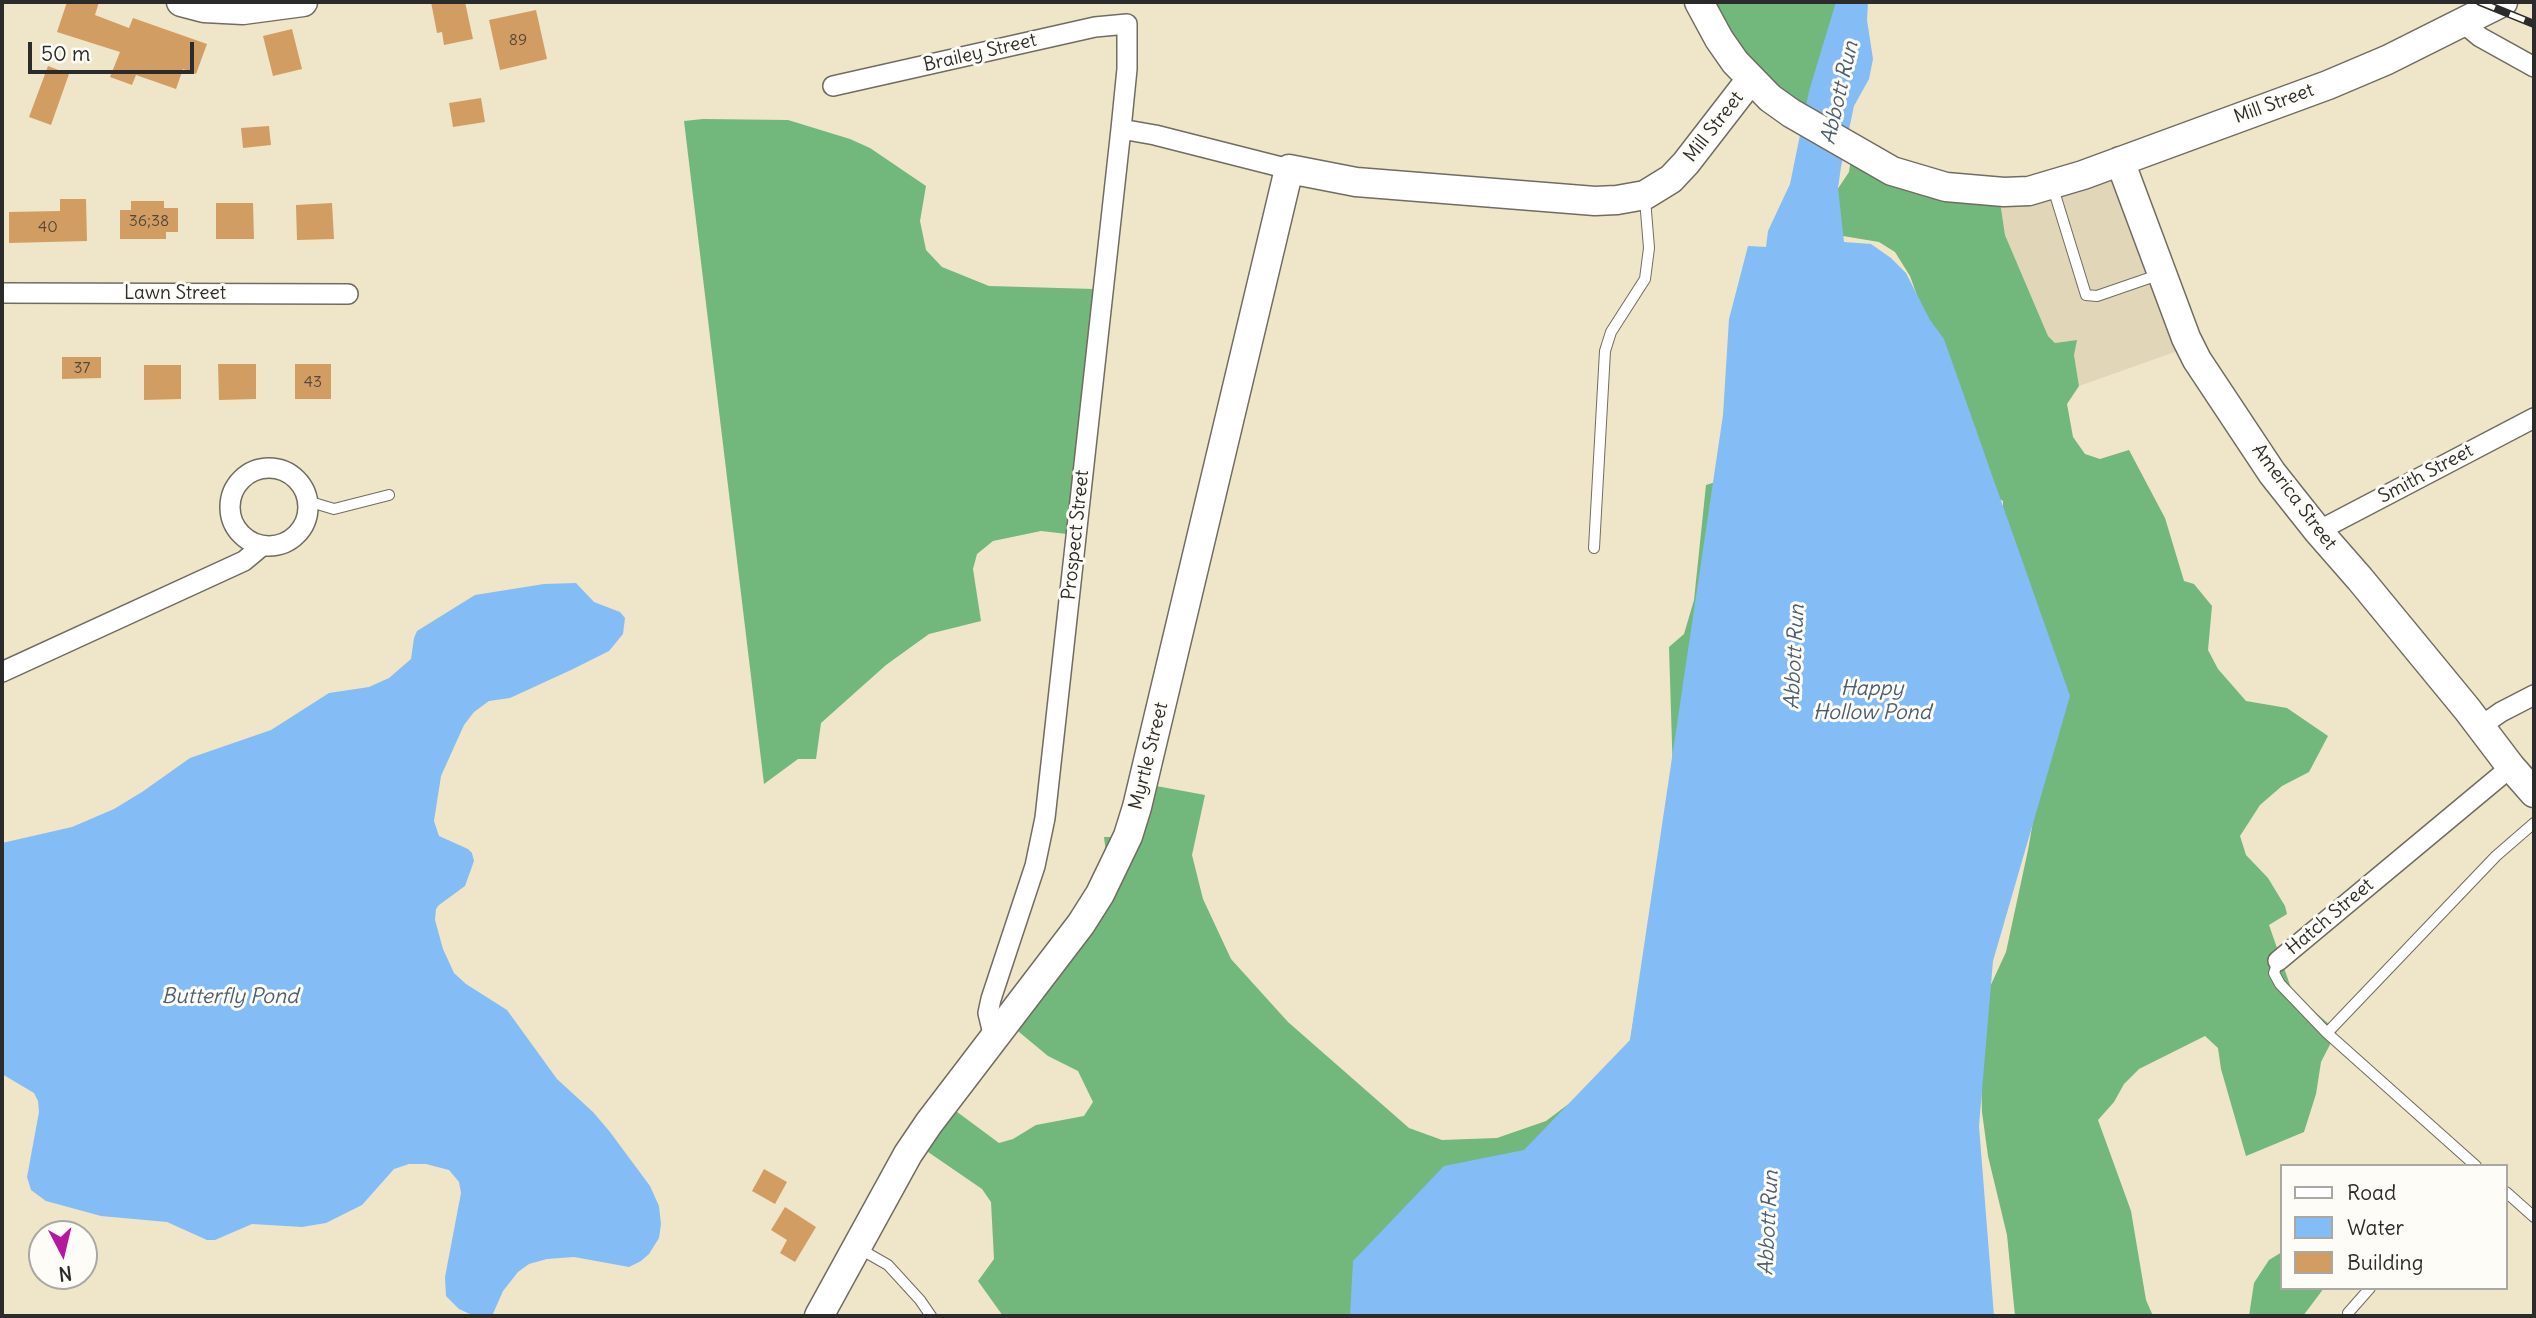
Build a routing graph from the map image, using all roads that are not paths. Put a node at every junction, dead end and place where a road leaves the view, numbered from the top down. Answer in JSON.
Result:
{"nodes":[{"id":1,"x":181,"y":2,"type":"edge"},
{"id":2,"x":303,"y":2,"type":"edge"},
{"id":3,"x":1699,"y":2,"type":"edge"},
{"id":4,"x":2503,"y":2,"type":"edge"},
{"id":5,"x":261,"y":6,"type":"edge"},
{"id":6,"x":2462,"y":22,"type":"junction"},
{"id":7,"x":1127,"y":24,"type":"joint"},
{"id":8,"x":2534,"y":67,"type":"edge"},
{"id":9,"x":1751,"y":79,"type":"junction"},
{"id":10,"x":833,"y":86,"type":"dead end"},
{"id":11,"x":1121,"y":129,"type":"junction"},
{"id":12,"x":2120,"y":161,"type":"junction"},
{"id":13,"x":1289,"y":169,"type":"junction"},
{"id":14,"x":2052,"y":184,"type":"junction"},
{"id":15,"x":1645,"y":195,"type":"junction"},
{"id":16,"x":2162,"y":274,"type":"junction"},
{"id":17,"x":2,"y":293,"type":"edge"},
{"id":18,"x":348,"y":294,"type":"dead end"},
{"id":19,"x":2534,"y":418,"type":"edge"},
{"id":20,"x":389,"y":495,"type":"dead end"},
{"id":21,"x":307,"y":501,"type":"junction"},
{"id":22,"x":2318,"y":531,"type":"junction"},
{"id":23,"x":262,"y":546,"type":"junction"},
{"id":24,"x":1594,"y":548,"type":"dead end"},
{"id":25,"x":2,"y":672,"type":"edge"},
{"id":26,"x":2534,"y":695,"type":"edge"},
{"id":27,"x":2481,"y":726,"type":"junction"},
{"id":28,"x":2511,"y":767,"type":"junction"},
{"id":29,"x":2534,"y":793,"type":"edge"},
{"id":30,"x":2534,"y":823,"type":"edge"},
{"id":31,"x":2278,"y":961,"type":"joint"},
{"id":32,"x":2327,"y":1033,"type":"junction"},
{"id":33,"x":994,"y":1038,"type":"junction"},
{"id":34,"x":2474,"y":1164,"type":"edge"},
{"id":35,"x":2508,"y":1194,"type":"edge"},
{"id":36,"x":2534,"y":1217,"type":"edge"},
{"id":37,"x":857,"y":1247,"type":"junction"},
{"id":38,"x":2368,"y":1290,"type":"edge"},
{"id":39,"x":2348,"y":1313,"type":"dead end"},
{"id":40,"x":819,"y":1316,"type":"edge"},
{"id":41,"x":931,"y":1316,"type":"edge"}],
"edges":[{"from":1,"to":5,"type":"street"},
{"from":2,"to":5,"type":"street"},
{"from":3,"to":9,"type":"street"},
{"from":4,"to":6,"type":"street","name":"Mill Street"},
{"from":6,"to":8,"type":"street"},
{"from":6,"to":12,"type":"street","name":"Mill Street"},
{"from":7,"to":10,"type":"street","name":"Brailey Street"},
{"from":7,"to":11,"type":"street","name":"Prospect Street"},
{"from":9,"to":14,"type":"street","name":"Mill Street"},
{"from":9,"to":15,"type":"street","name":"Mill Street"},
{"from":11,"to":13,"type":"street","name":"Mill Street"},
{"from":11,"to":33,"type":"street","name":"Prospect Street"},
{"from":12,"to":14,"type":"street","name":"Mill Street"},
{"from":12,"to":16,"type":"street","name":"America Street"},
{"from":13,"to":15,"type":"street","name":"Mill Street"},
{"from":13,"to":33,"type":"street","name":"Myrtle Street"},
{"from":14,"to":16,"type":"lane"},
{"from":15,"to":24,"type":"lane"},
{"from":16,"to":22,"type":"street","name":"America Street"},
{"from":17,"to":18,"type":"street","name":"Lawn Street"},
{"from":19,"to":22,"type":"street","name":"Smith Street"},
{"from":20,"to":21,"type":"lane"},
{"from":21,"to":23,"type":"street"},
{"from":21,"to":23,"type":"street"},
{"from":22,"to":27,"type":"street","name":"America Street"},
{"from":23,"to":25,"type":"street"},
{"from":26,"to":27,"type":"street"},
{"from":27,"to":28,"type":"street","name":"America Street"},
{"from":28,"to":29,"type":"street","name":"America Street"},
{"from":28,"to":31,"type":"street","name":"Hatch Street"},
{"from":30,"to":32,"type":"lane"},
{"from":31,"to":32,"type":"lane","name":"Hatch Street"},
{"from":32,"to":34,"type":"lane","name":"Hatch Street"},
{"from":33,"to":37,"type":"street","name":"Myrtle Street"},
{"from":35,"to":36,"type":"lane"},
{"from":37,"to":40,"type":"street","name":"Myrtle Street"},
{"from":37,"to":41,"type":"lane"},
{"from":38,"to":39,"type":"lane"}]}
